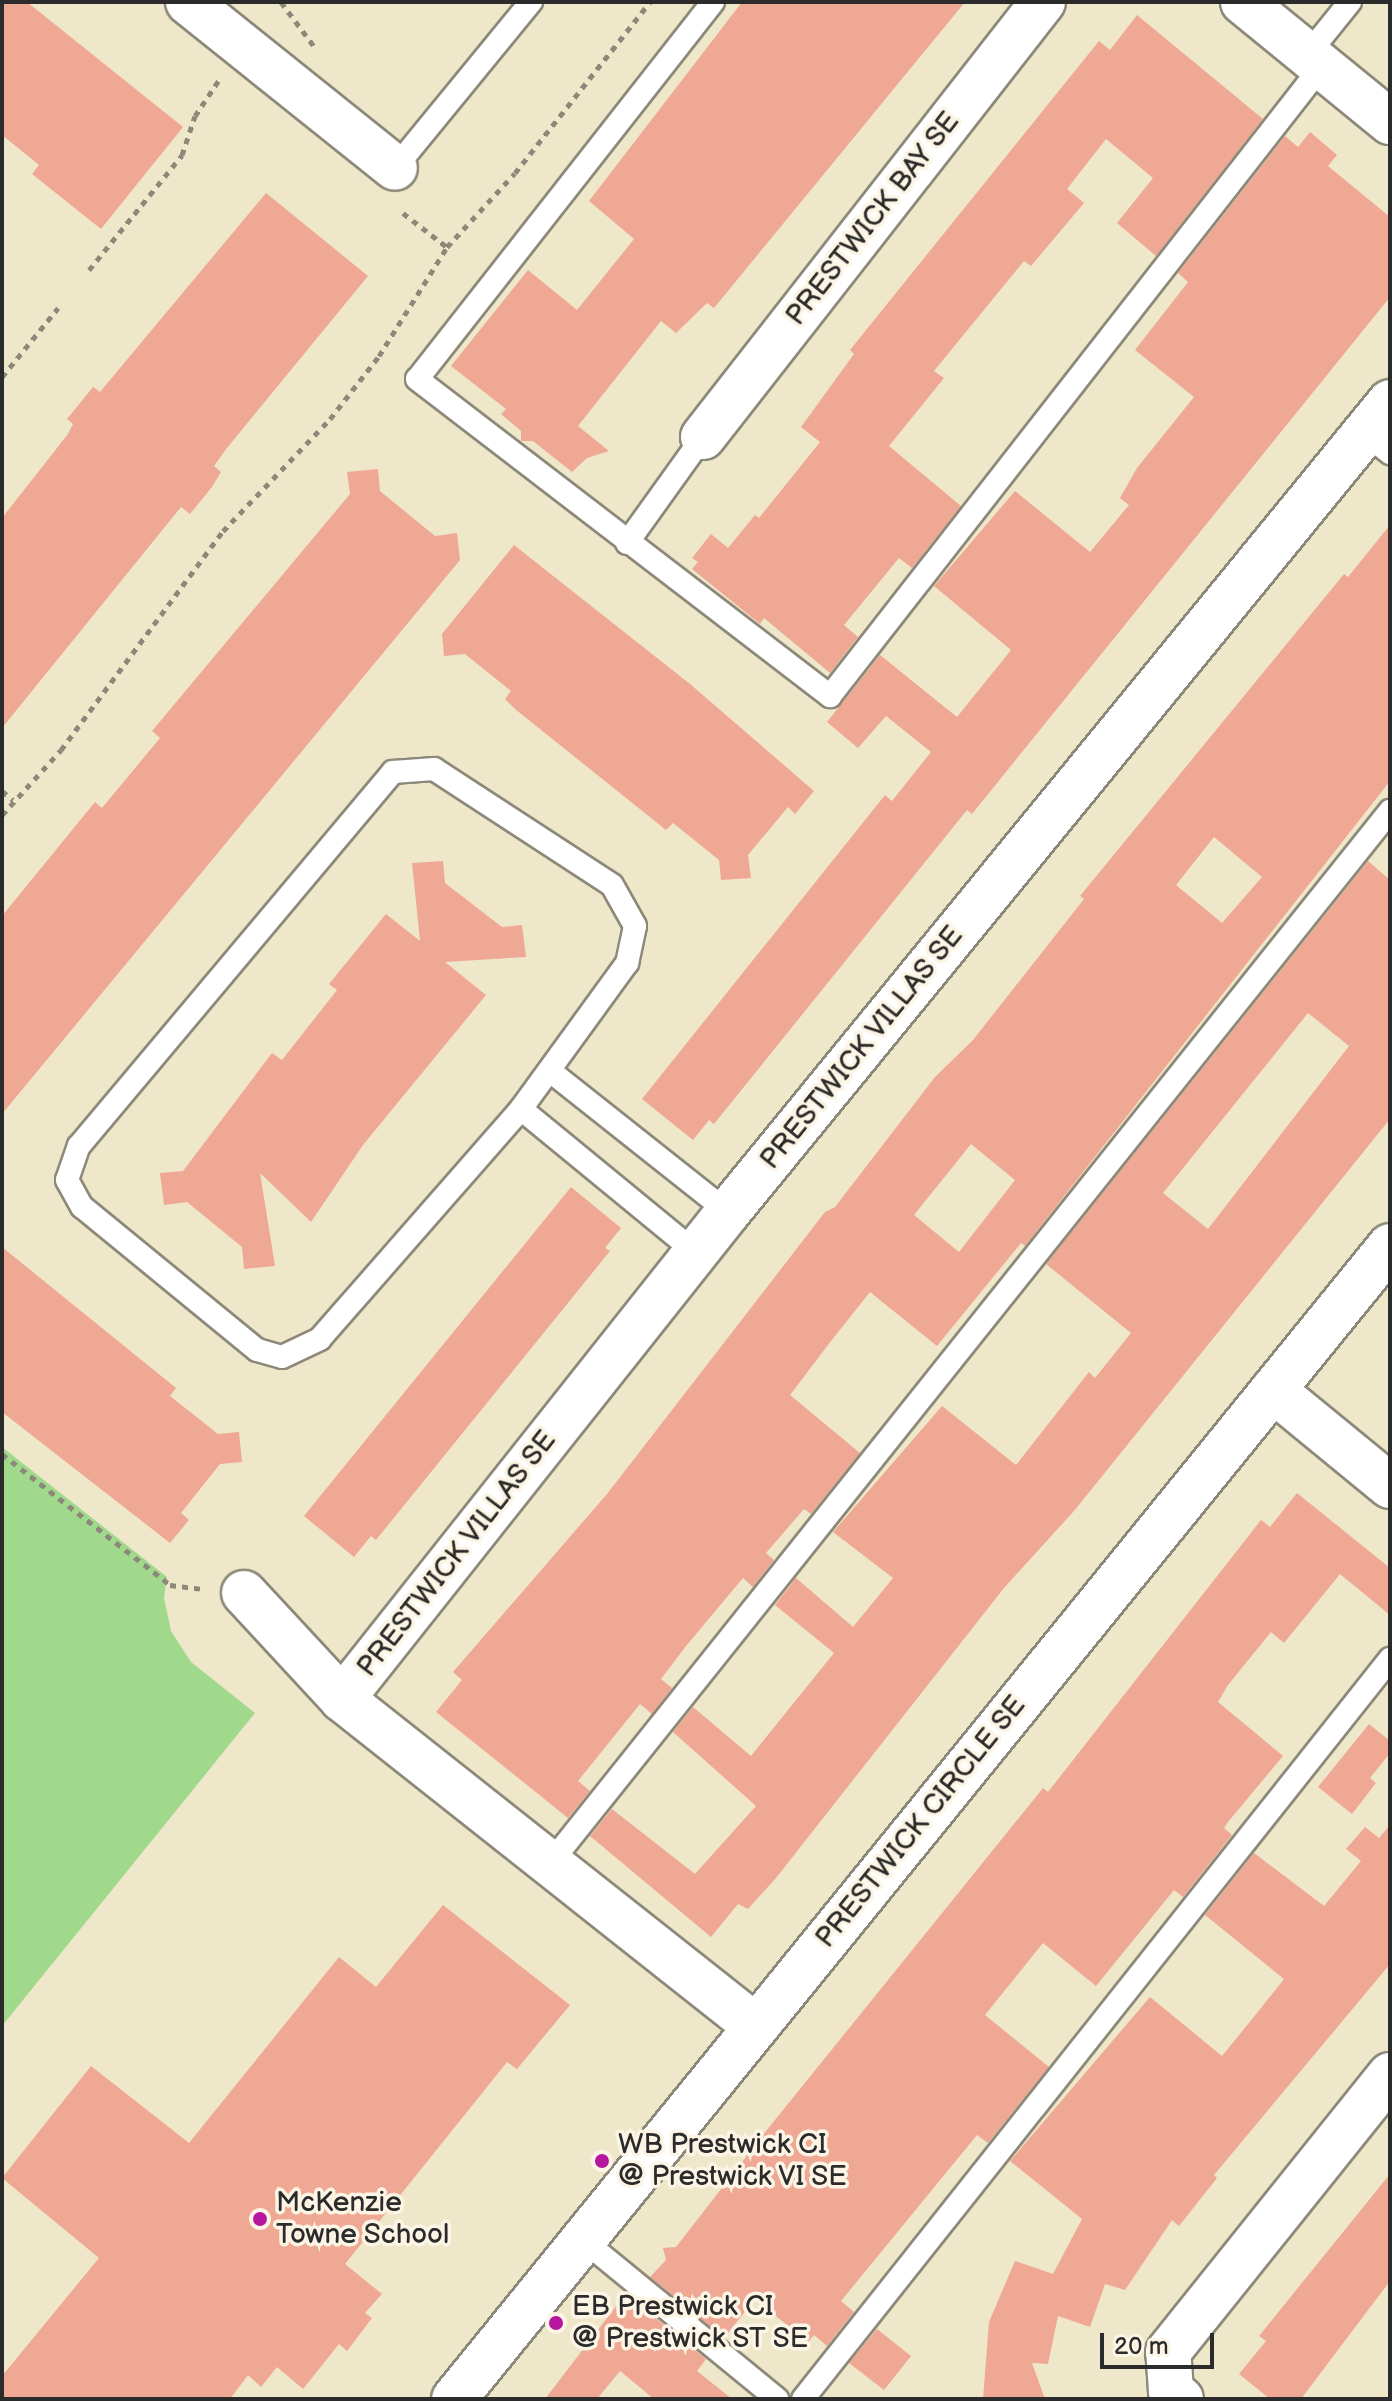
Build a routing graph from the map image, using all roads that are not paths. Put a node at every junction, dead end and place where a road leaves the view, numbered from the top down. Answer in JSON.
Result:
{"nodes":[{"id":1,"x":188,"y":2,"type":"edge"},
{"id":2,"x":531,"y":2,"type":"edge"},
{"id":3,"x":713,"y":2,"type":"edge"},
{"id":4,"x":1043,"y":2,"type":"edge"},
{"id":5,"x":1243,"y":2,"type":"edge"},
{"id":6,"x":1350,"y":2,"type":"edge"},
{"id":7,"x":1314,"y":60,"type":"junction"},
{"id":8,"x":1390,"y":122,"type":"edge"},
{"id":9,"x":395,"y":168,"type":"joint"},
{"id":10,"x":1382,"y":429,"type":"edge"},
{"id":11,"x":703,"y":437,"type":"joint"},
{"id":12,"x":627,"y":543,"type":"junction"},
{"id":13,"x":1390,"y":811,"type":"edge"},
{"id":14,"x":550,"y":1071,"type":"junction"},
{"id":15,"x":521,"y":1109,"type":"junction"},
{"id":16,"x":728,"y":1212,"type":"junction"},
{"id":17,"x":1390,"y":1246,"type":"edge"},
{"id":18,"x":696,"y":1253,"type":"junction"},
{"id":19,"x":1273,"y":1390,"type":"junction"},
{"id":20,"x":1390,"y":1486,"type":"edge"},
{"id":21,"x":244,"y":1593,"type":"road end"},
{"id":22,"x":1390,"y":1659,"type":"edge"},
{"id":23,"x":342,"y":1699,"type":"junction"},
{"id":24,"x":548,"y":1866,"type":"junction"},
{"id":25,"x":754,"y":2025,"type":"junction"},
{"id":26,"x":1390,"y":2075,"type":"edge"},
{"id":27,"x":583,"y":2240,"type":"junction"},
{"id":28,"x":454,"y":2399,"type":"edge"},
{"id":29,"x":777,"y":2399,"type":"edge"},
{"id":30,"x":803,"y":2399,"type":"edge"},
{"id":31,"x":1181,"y":2399,"type":"edge"}],
"edges":[{"from":1,"to":9,"type":"street"},
{"from":2,"to":9,"type":"lane"},
{"from":3,"to":12,"type":"lane"},
{"from":4,"to":11,"type":"street","name":"PRESTWICK BAY SE"},
{"from":5,"to":7,"type":"street"},
{"from":6,"to":7,"type":"lane"},
{"from":7,"to":8,"type":"street"},
{"from":7,"to":12,"type":"lane"},
{"from":10,"to":16,"type":"street","name":"PRESTWICK VILLAS SE"},
{"from":11,"to":12,"type":"lane"},
{"from":13,"to":24,"type":"lane"},
{"from":14,"to":15,"type":"lane"},
{"from":14,"to":15,"type":"lane"},
{"from":14,"to":16,"type":"lane"},
{"from":15,"to":18,"type":"lane"},
{"from":16,"to":18,"type":"street","name":"PRESTWICK VILLAS SE"},
{"from":17,"to":19,"type":"street","name":"PRESTWICK CIRCLE SE"},
{"from":18,"to":23,"type":"street","name":"PRESTWICK VILLAS SE"},
{"from":19,"to":20,"type":"street"},
{"from":19,"to":25,"type":"street","name":"PRESTWICK CIRCLE SE"},
{"from":21,"to":23,"type":"street","name":"PRESTWICK VILLAS SE"},
{"from":22,"to":30,"type":"lane"},
{"from":23,"to":24,"type":"street","name":"PRESTWICK VILLAS SE"},
{"from":24,"to":25,"type":"street","name":"PRESTWICK VILLAS SE"},
{"from":25,"to":27,"type":"street","name":"PRESTWICK CIRCLE SE"},
{"from":26,"to":31,"type":"street"},
{"from":27,"to":28,"type":"street","name":"PRESTWICK CIRCLE SE"},
{"from":27,"to":29,"type":"lane"}]}
